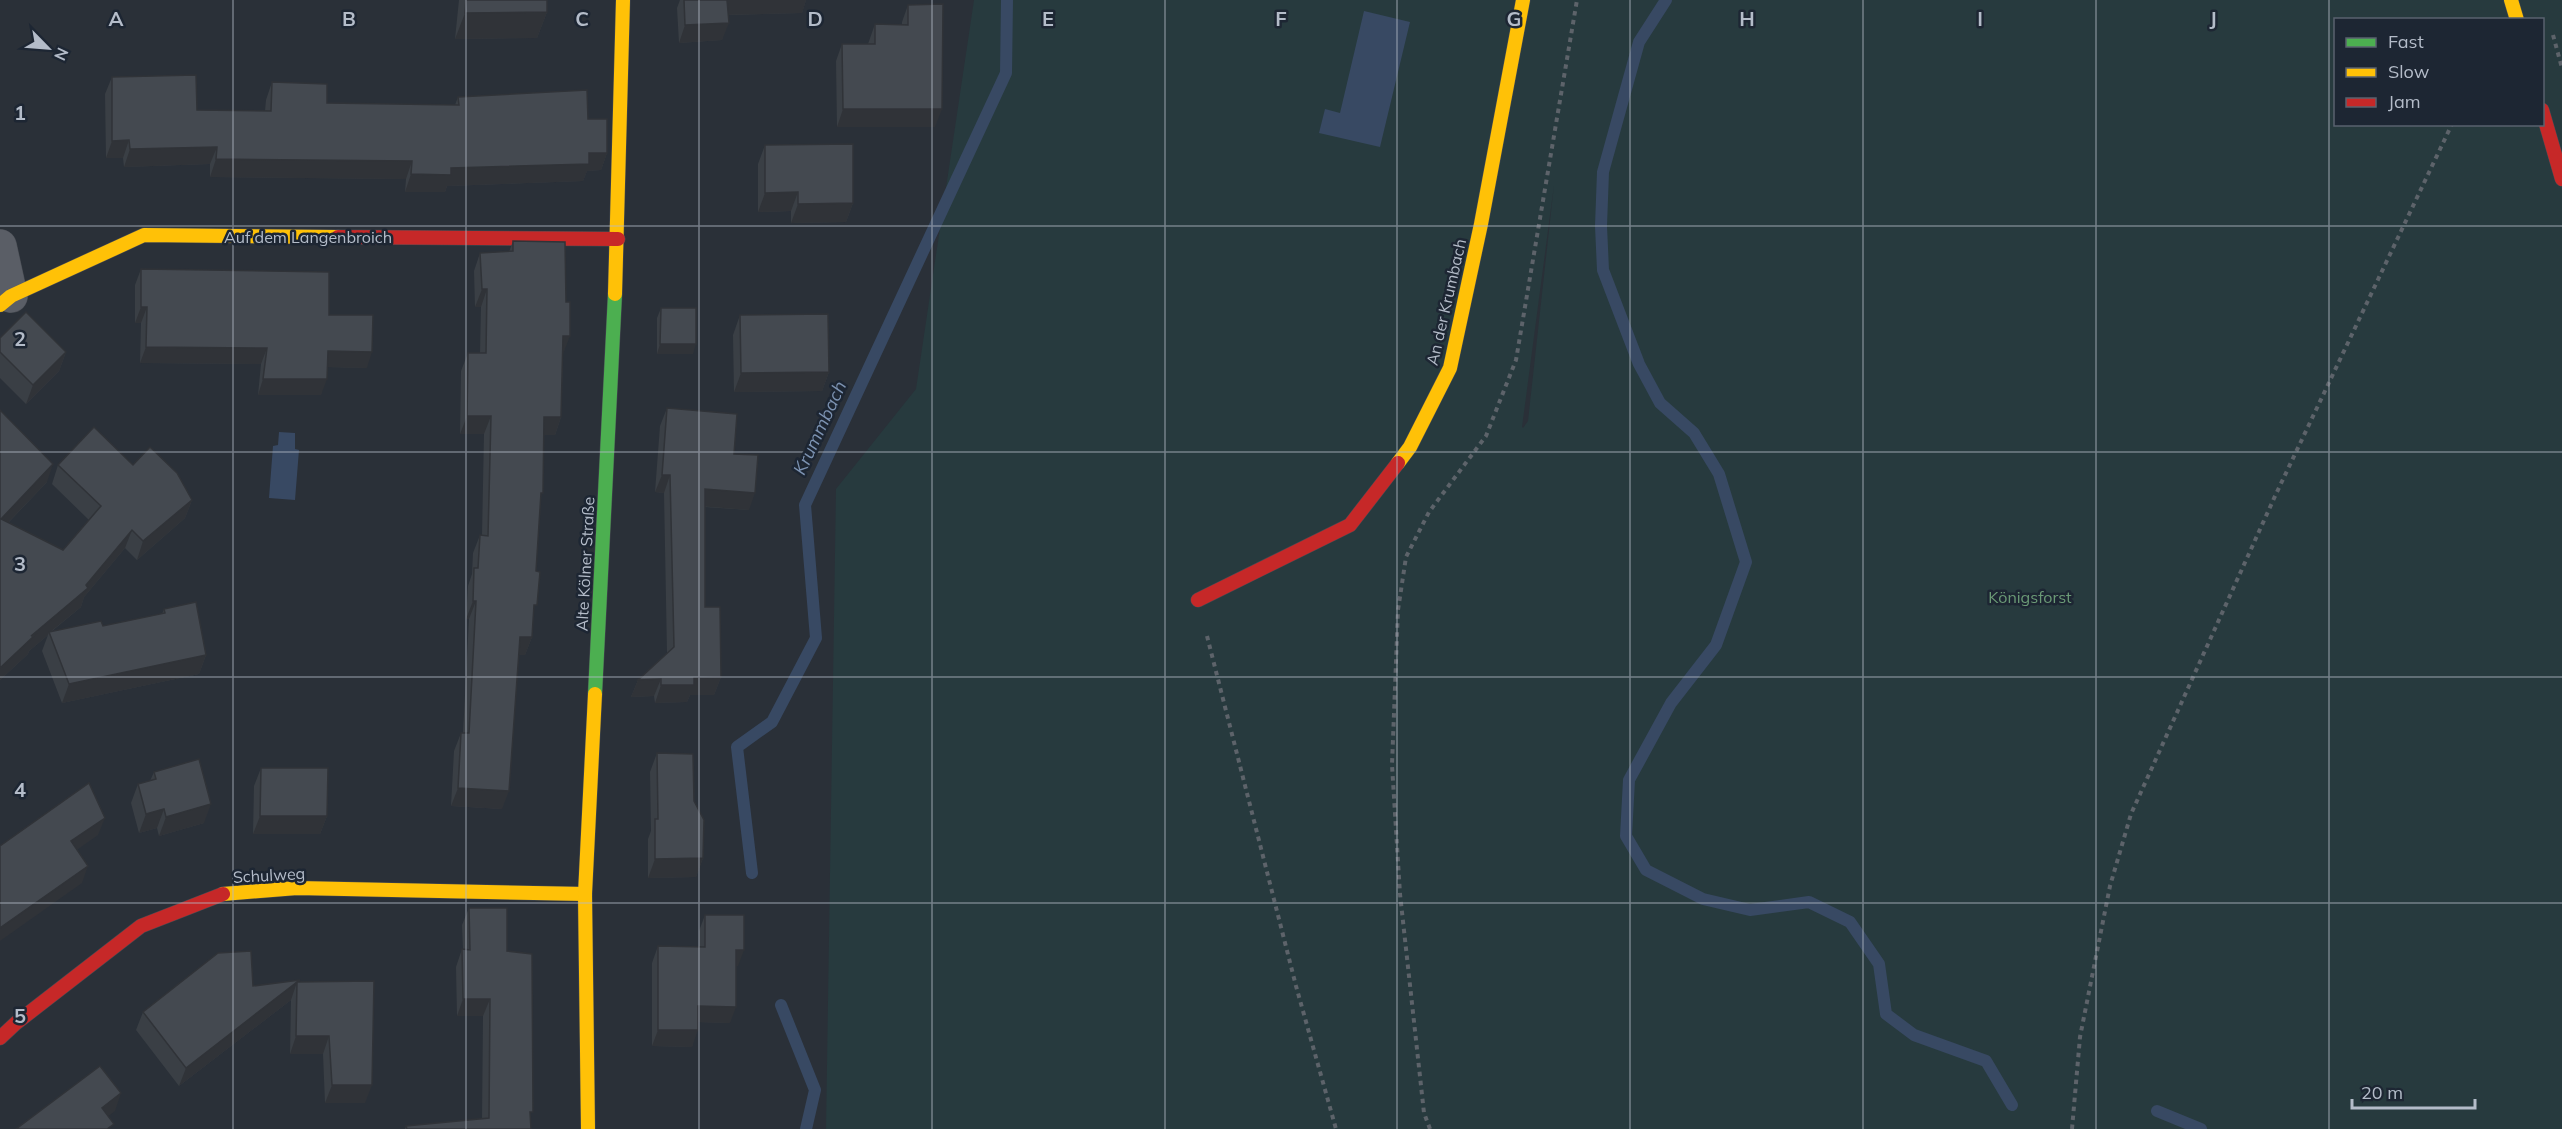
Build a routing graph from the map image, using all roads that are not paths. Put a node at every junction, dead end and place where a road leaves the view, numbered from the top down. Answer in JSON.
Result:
{"nodes":[{"id":1,"x":623,"y":0,"type":"edge"},
{"id":2,"x":1523,"y":0,"type":"edge"},
{"id":3,"x":2511,"y":0,"type":"edge"},
{"id":4,"x":2516,"y":18,"type":"edge"},
{"id":5,"x":2544,"y":117,"type":"edge"},
{"id":6,"x":2562,"y":179,"type":"edge"},
{"id":7,"x":618,"y":239,"type":"junction"},
{"id":8,"x":0,"y":246,"type":"edge"},
{"id":9,"x":6,"y":301,"type":"edge"},
{"id":10,"x":1198,"y":600,"type":"road end"},
{"id":11,"x":585,"y":894,"type":"junction"},
{"id":12,"x":0,"y":1038,"type":"edge"},
{"id":13,"x":588,"y":1129,"type":"edge"}],
"edges":[{"from":1,"to":7,"type":"street","name":"Alte Kölner Straße"},
{"from":2,"to":10,"type":"street","name":"An der Krumbach"},
{"from":3,"to":4,"type":"street"},
{"from":5,"to":6,"type":"street"},
{"from":7,"to":9,"type":"street","name":"Auf dem Langenbroich"},
{"from":7,"to":11,"type":"street","name":"Alte Kölner Straße"},
{"from":8,"to":9,"type":"street","name":"Auf dem Langenbroich"},
{"from":11,"to":12,"type":"street","name":"Schulweg"},
{"from":11,"to":13,"type":"street","name":"Alte Kölner Straße"}]}
